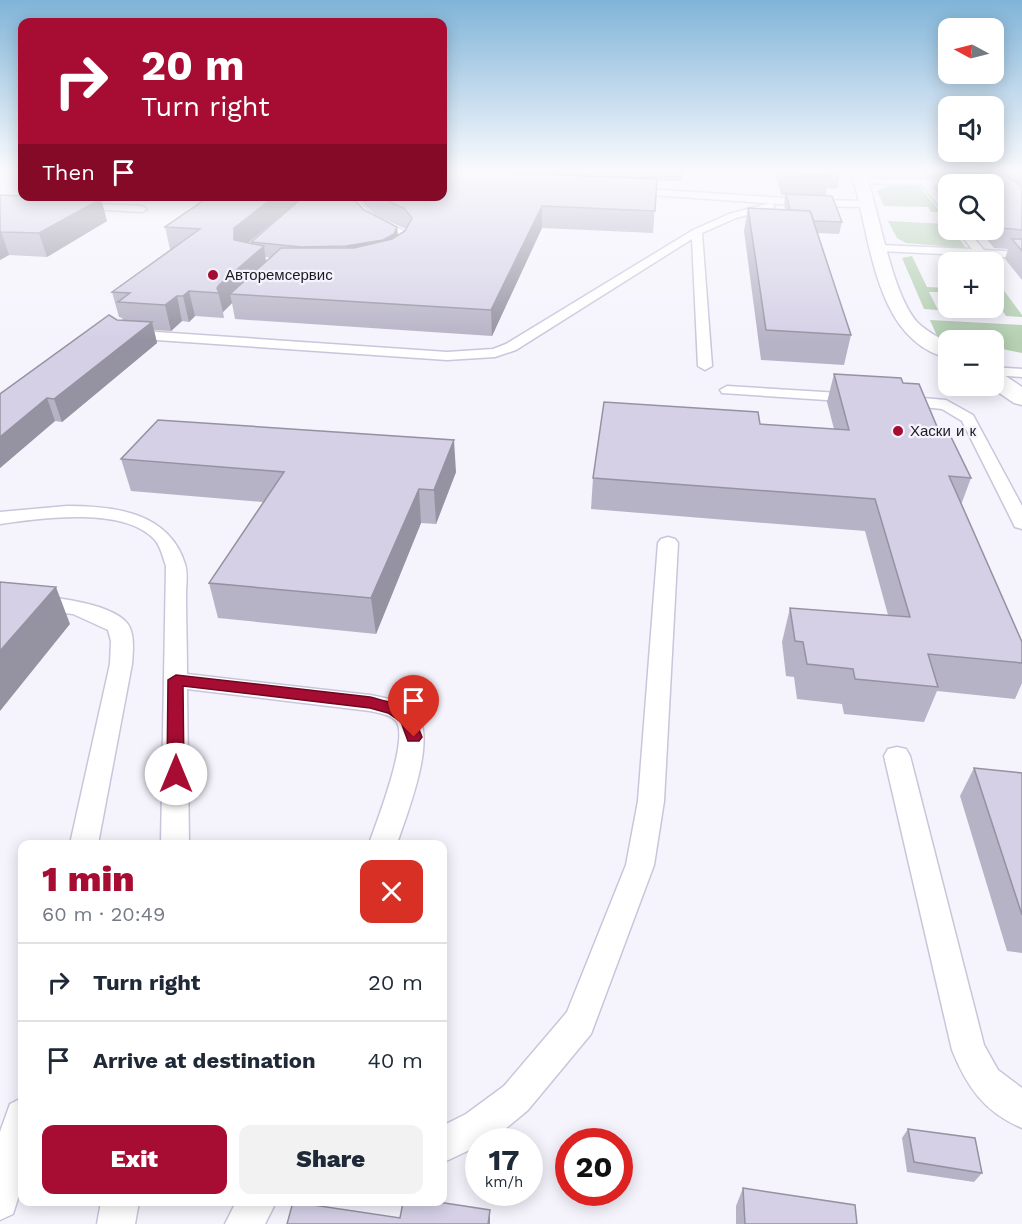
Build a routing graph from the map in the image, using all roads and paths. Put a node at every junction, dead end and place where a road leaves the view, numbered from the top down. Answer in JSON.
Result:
{"nodes":[{"id":1,"x":385,"y":226,"type":"edge"},
{"id":2,"x":708,"y":226,"type":"edge"},
{"id":3,"x":875,"y":226,"type":"edge"},
{"id":4,"x":698,"y":232,"type":"junction"},
{"id":5,"x":970,"y":240,"type":"edge"},
{"id":6,"x":880,"y":248,"type":"junction"},
{"id":7,"x":961,"y":252,"type":"edge"},
{"id":8,"x":980,"y":252,"type":"edge"},
{"id":9,"x":1004,"y":254,"type":"edge"},
{"id":10,"x":1022,"y":255,"type":"edge"},
{"id":11,"x":384,"y":260,"type":"edge"},
{"id":12,"x":123,"y":334,"type":"edge"},
{"id":13,"x":938,"y":345,"type":"edge"},
{"id":14,"x":705,"y":366,"type":"dead end"},
{"id":15,"x":1004,"y":372,"type":"edge"},
{"id":16,"x":1022,"y":373,"type":"edge"},
{"id":17,"x":1004,"y":386,"type":"edge"},
{"id":18,"x":727,"y":390,"type":"dead end"},
{"id":19,"x":1022,"y":398,"type":"edge"},
{"id":20,"x":1016,"y":501,"type":"edge"},
{"id":21,"x":0,"y":518,"type":"edge"},
{"id":22,"x":1022,"y":523,"type":"edge"},
{"id":23,"x":668,"y":543,"type":"dead end"},
{"id":24,"x":0,"y":599,"type":"edge"},
{"id":25,"x":176,"y":680,"type":"junction"},
{"id":26,"x":897,"y":756,"type":"dead end"},
{"id":27,"x":85,"y":840,"type":"edge"},
{"id":28,"x":176,"y":840,"type":"edge"},
{"id":29,"x":384,"y":840,"type":"edge"},
{"id":30,"x":1022,"y":1110,"type":"edge"},
{"id":31,"x":18,"y":1131,"type":"edge"},
{"id":32,"x":447,"y":1143,"type":"edge"},
{"id":33,"x":0,"y":1201,"type":"edge"},
{"id":34,"x":119,"y":1206,"type":"edge"},
{"id":35,"x":255,"y":1206,"type":"edge"},
{"id":36,"x":116,"y":1224,"type":"edge"},
{"id":37,"x":244,"y":1224,"type":"edge"}],
"edges":[{"from":1,"to":11,"type":"lane"},
{"from":2,"to":4,"type":"lane"},
{"from":3,"to":6,"type":"street"},
{"from":4,"to":12,"type":"lane"},
{"from":4,"to":14,"type":"lane"},
{"from":5,"to":8,"type":"lane"},
{"from":6,"to":7,"type":"lane"},
{"from":6,"to":13,"type":"street"},
{"from":9,"to":10,"type":"lane"},
{"from":15,"to":16,"type":"lane"},
{"from":17,"to":19,"type":"street"},
{"from":18,"to":20,"type":"lane"},
{"from":20,"to":22,"type":"lane"},
{"from":21,"to":25,"type":"lane"},
{"from":23,"to":32,"type":"lane"},
{"from":24,"to":27,"type":"lane"},
{"from":25,"to":28,"type":"lane"},
{"from":25,"to":29,"type":"lane"},
{"from":26,"to":30,"type":"lane"},
{"from":31,"to":33,"type":"lane"},
{"from":34,"to":36,"type":"lane"},
{"from":35,"to":37,"type":"lane"}]}
